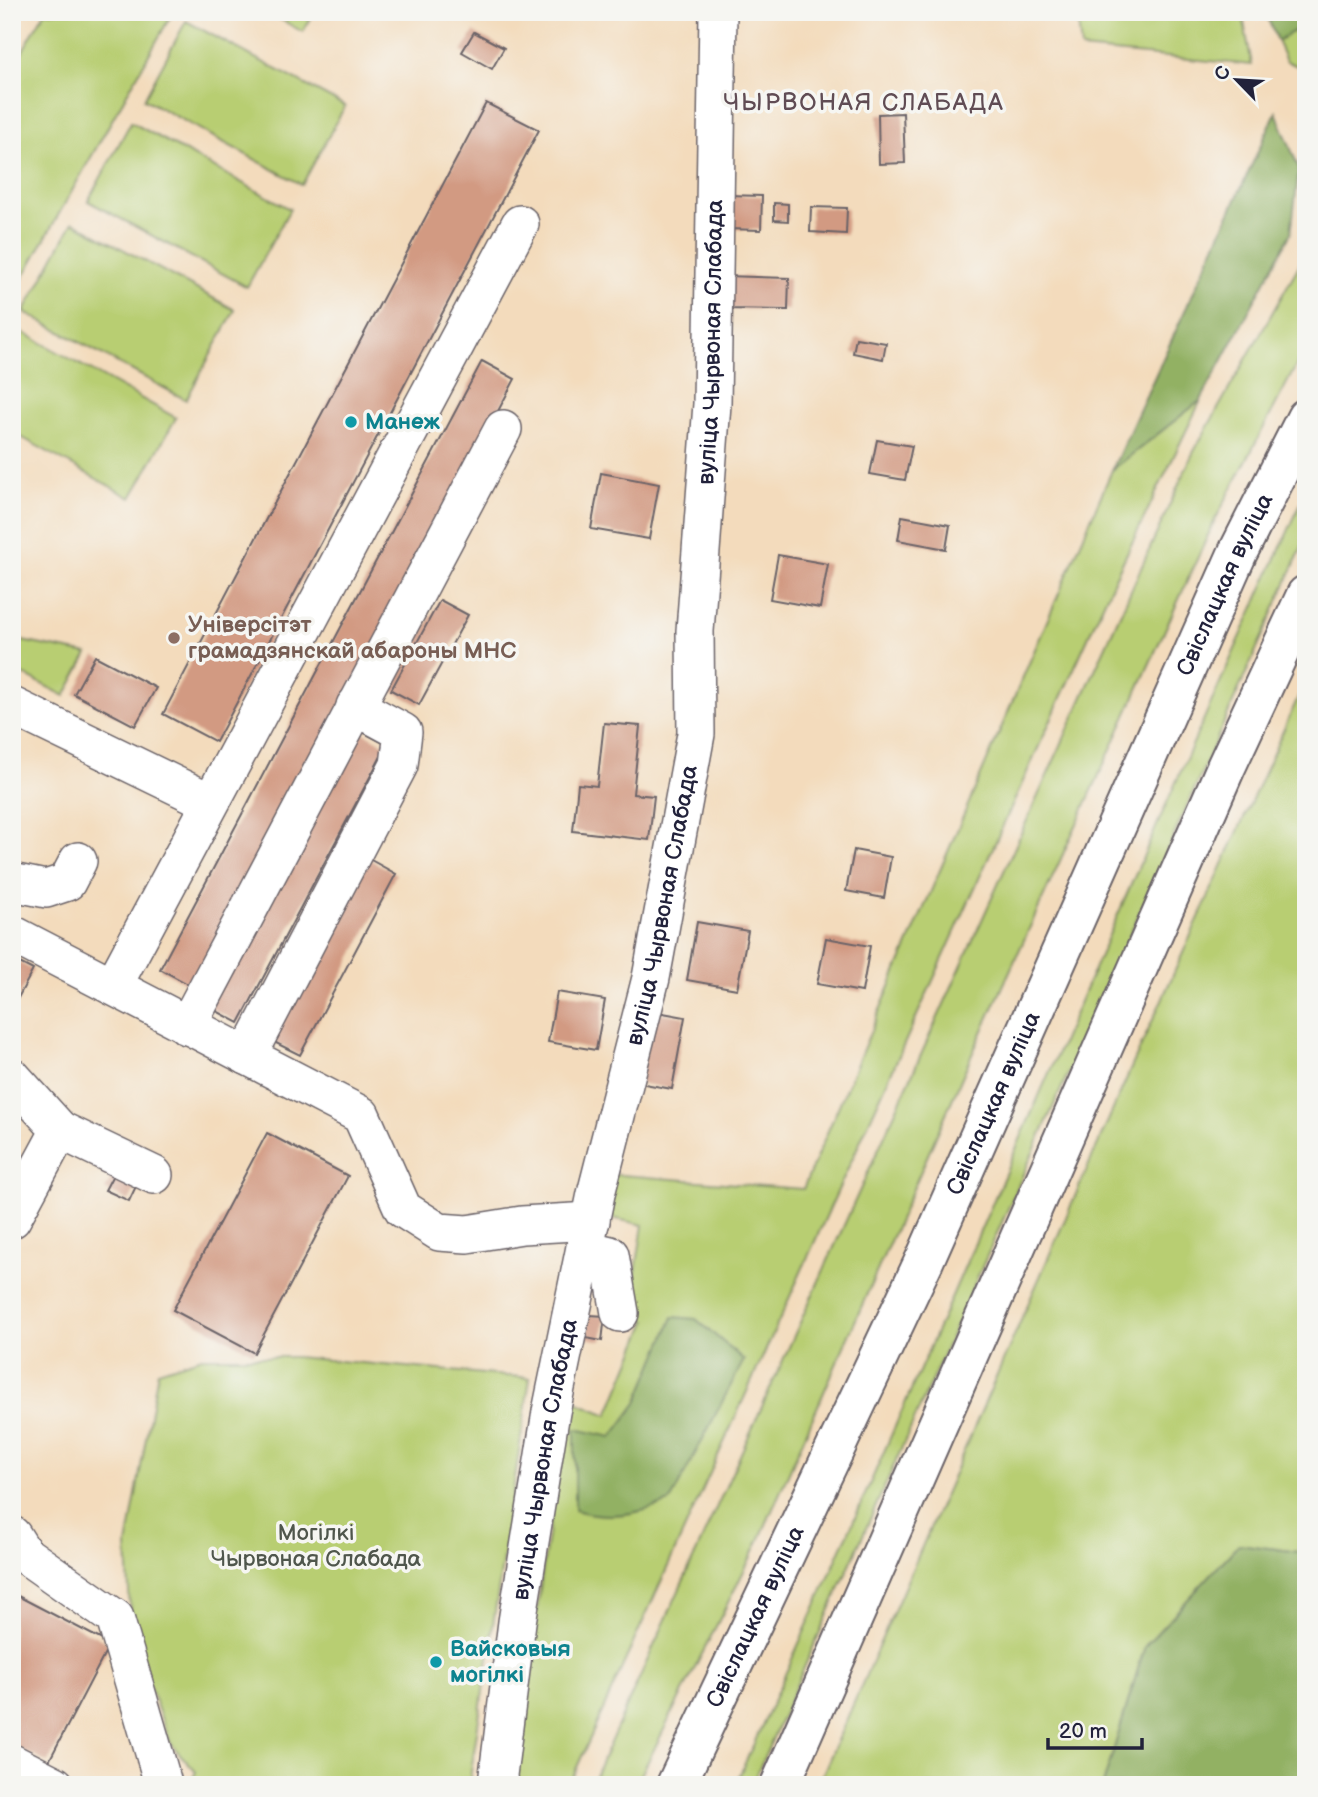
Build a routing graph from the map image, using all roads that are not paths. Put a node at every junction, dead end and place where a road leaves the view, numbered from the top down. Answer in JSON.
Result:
{"nodes":[{"id":1,"x":718,"y":12,"type":"edge"},
{"id":2,"x":520,"y":224,"type":"dead end"},
{"id":3,"x":1306,"y":418,"type":"edge"},
{"id":4,"x":503,"y":429,"type":"dead end"},
{"id":5,"x":1306,"y":595,"type":"edge"},
{"id":6,"x":12,"y":706,"type":"edge"},
{"id":7,"x":355,"y":706,"type":"junction"},
{"id":8,"x":210,"y":802,"type":"junction"},
{"id":9,"x":78,"y":861,"type":"dead end"},
{"id":10,"x":12,"y":882,"type":"edge"},
{"id":11,"x":12,"y":934,"type":"edge"},
{"id":12,"x":113,"y":986,"type":"junction"},
{"id":13,"x":187,"y":1026,"type":"junction"},
{"id":14,"x":247,"y":1056,"type":"junction"},
{"id":15,"x":12,"y":1077,"type":"edge"},
{"id":16,"x":60,"y":1130,"type":"junction"},
{"id":17,"x":154,"y":1175,"type":"dead end"},
{"id":18,"x":12,"y":1219,"type":"edge"},
{"id":19,"x":587,"y":1235,"type":"junction"},
{"id":20,"x":620,"y":1313,"type":"dead end"},
{"id":21,"x":12,"y":1535,"type":"edge"},
{"id":22,"x":12,"y":1763,"type":"edge"},
{"id":23,"x":55,"y":1785,"type":"edge"},
{"id":24,"x":158,"y":1785,"type":"edge"},
{"id":25,"x":499,"y":1785,"type":"edge"},
{"id":26,"x":676,"y":1785,"type":"edge"},
{"id":27,"x":780,"y":1785,"type":"edge"}],
"edges":[{"from":1,"to":19,"type":"street","name":"вуліца Чырвоная Слабада"},
{"from":2,"to":8,"type":"street"},
{"from":3,"to":26,"type":"main road","name":"Свіслацкая вуліца"},
{"from":4,"to":7,"type":"street"},
{"from":5,"to":27,"type":"main road"},
{"from":6,"to":8,"type":"street"},
{"from":7,"to":13,"type":"street"},
{"from":7,"to":14,"type":"street"},
{"from":8,"to":12,"type":"street"},
{"from":9,"to":10,"type":"street"},
{"from":11,"to":12,"type":"street"},
{"from":12,"to":13,"type":"street"},
{"from":13,"to":14,"type":"street"},
{"from":14,"to":19,"type":"street"},
{"from":15,"to":16,"type":"street"},
{"from":16,"to":17,"type":"street"},
{"from":16,"to":18,"type":"street"},
{"from":19,"to":20,"type":"street"},
{"from":19,"to":25,"type":"street","name":"вуліца Чырвоная Слабада"},
{"from":21,"to":24,"type":"street"},
{"from":22,"to":23,"type":"street"}]}
